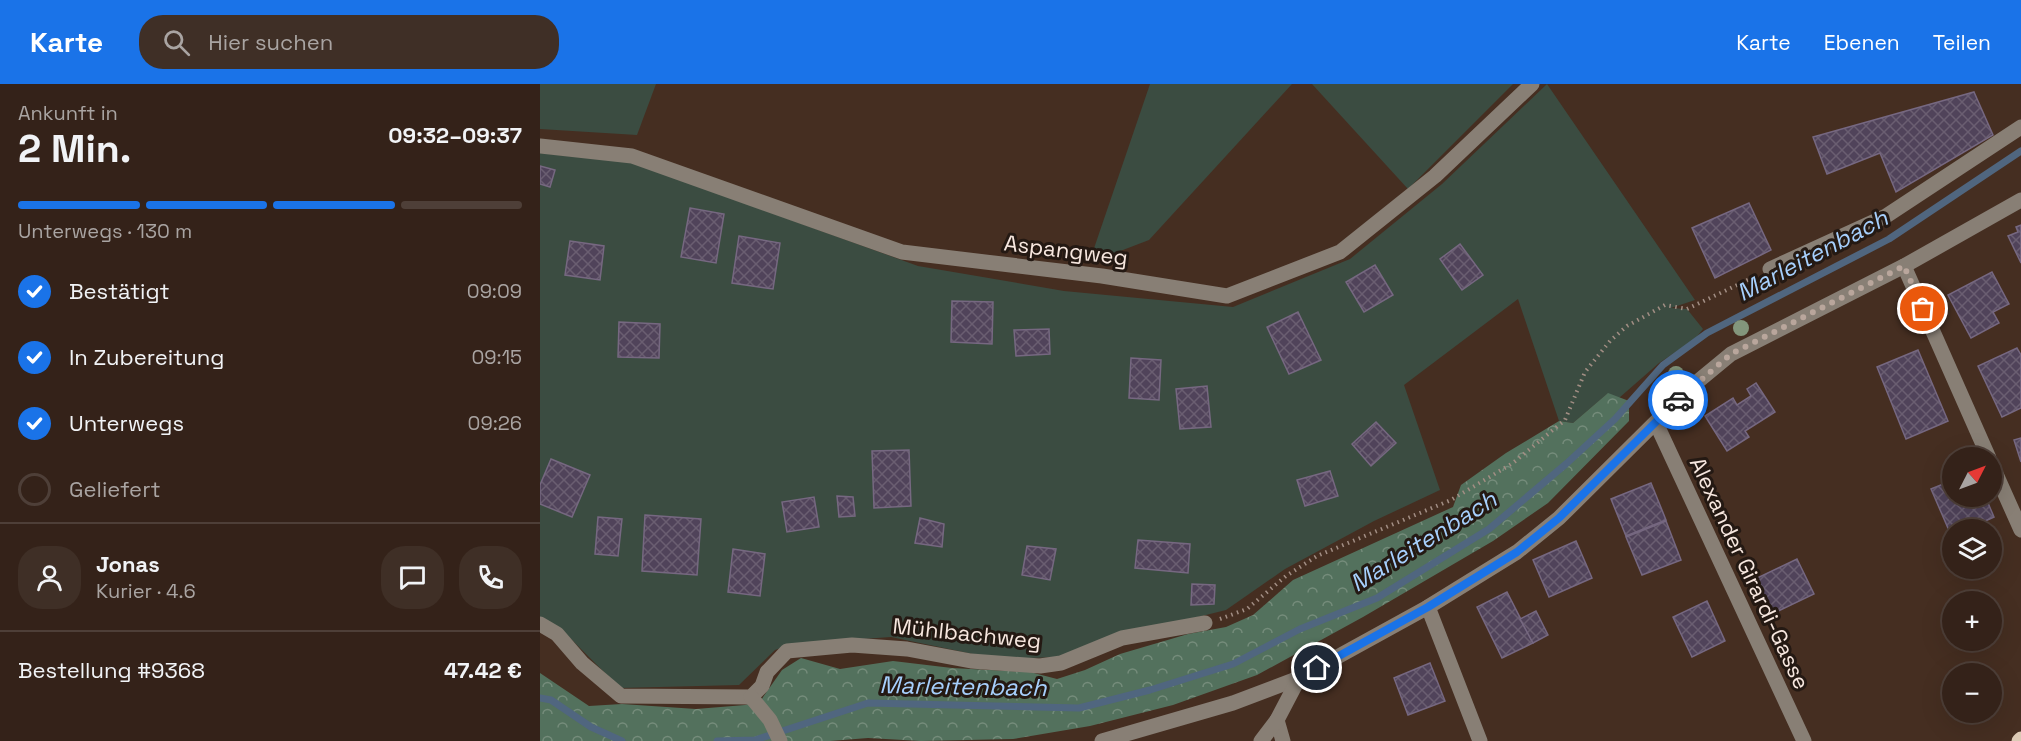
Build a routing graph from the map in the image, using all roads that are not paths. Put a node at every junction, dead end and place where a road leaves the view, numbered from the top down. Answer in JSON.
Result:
{"nodes":[{"id":1,"x":1532,"y":84,"type":"edge"},
{"id":2,"x":2021,"y":127,"type":"edge"},
{"id":3,"x":540,"y":146,"type":"edge"},
{"id":4,"x":2021,"y":200,"type":"edge"},
{"id":5,"x":1904,"y":266,"type":"junction"},
{"id":6,"x":1770,"y":269,"type":"road end"},
{"id":7,"x":1656,"y":423,"type":"junction"},
{"id":8,"x":1984,"y":447,"type":"edge"},
{"id":9,"x":2002,"y":487,"type":"edge"},
{"id":10,"x":2021,"y":530,"type":"edge"},
{"id":11,"x":1428,"y":607,"type":"junction"},
{"id":12,"x":1205,"y":623,"type":"road end"},
{"id":13,"x":540,"y":624,"type":"edge"},
{"id":14,"x":1299,"y":678,"type":"junction"},
{"id":15,"x":751,"y":697,"type":"junction"},
{"id":16,"x":1277,"y":720,"type":"junction"},
{"id":17,"x":780,"y":741,"type":"edge"},
{"id":18,"x":1102,"y":741,"type":"edge"},
{"id":19,"x":1261,"y":741,"type":"edge"},
{"id":20,"x":1283,"y":741,"type":"edge"},
{"id":21,"x":1480,"y":741,"type":"edge"},
{"id":22,"x":1804,"y":741,"type":"edge"}],
"edges":[{"from":1,"to":3,"type":"street","name":"Aspangweg"},
{"from":2,"to":6,"type":"street"},
{"from":4,"to":5,"type":"street"},
{"from":5,"to":7,"type":"street"},
{"from":5,"to":8,"type":"street"},
{"from":7,"to":11,"type":"street"},
{"from":7,"to":22,"type":"street","name":"Alexander Girardi-Gasse"},
{"from":9,"to":10,"type":"street"},
{"from":11,"to":14,"type":"street"},
{"from":11,"to":21,"type":"street"},
{"from":12,"to":15,"type":"street","name":"Mühlbachweg"},
{"from":13,"to":15,"type":"street"},
{"from":14,"to":16,"type":"street"},
{"from":14,"to":18,"type":"street"},
{"from":15,"to":17,"type":"street"},
{"from":16,"to":19,"type":"street"},
{"from":16,"to":20,"type":"street"}]}
